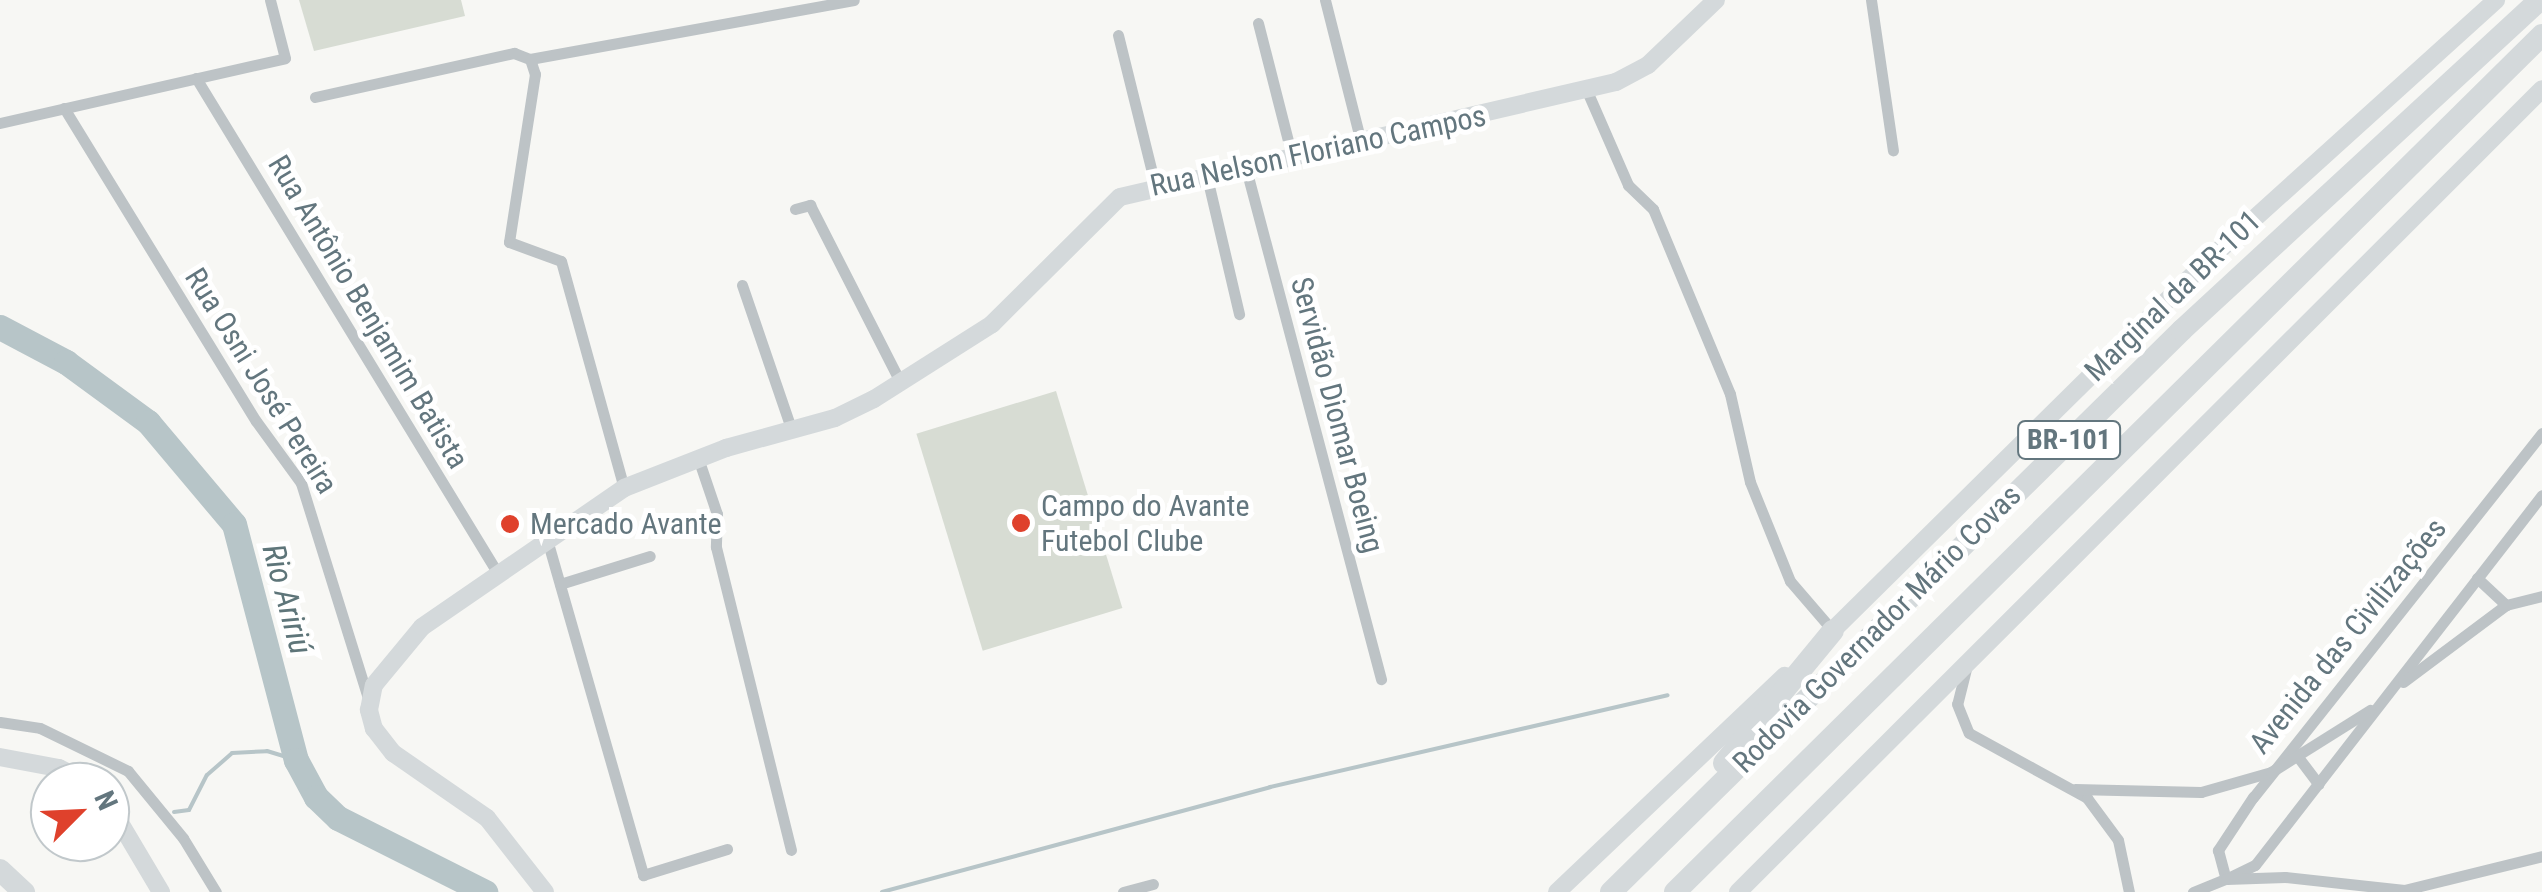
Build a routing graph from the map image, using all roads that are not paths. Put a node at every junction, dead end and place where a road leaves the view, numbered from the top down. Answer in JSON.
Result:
{"nodes":[{"id":1,"x":270,"y":0,"type":"edge"},
{"id":2,"x":854,"y":0,"type":"edge"},
{"id":3,"x":1325,"y":0,"type":"edge"},
{"id":4,"x":1716,"y":0,"type":"edge"},
{"id":5,"x":1871,"y":0,"type":"edge"},
{"id":6,"x":2496,"y":0,"type":"edge"},
{"id":7,"x":2540,"y":0,"type":"edge"},
{"id":8,"x":1258,"y":23,"type":"dead end"},
{"id":9,"x":1118,"y":35,"type":"dead end"},
{"id":10,"x":2542,"y":35,"type":"edge"},
{"id":11,"x":530,"y":59,"type":"junction"},
{"id":12,"x":196,"y":78,"type":"junction"},
{"id":13,"x":2542,"y":88,"type":"edge"},
{"id":14,"x":1587,"y":91,"type":"junction"},
{"id":15,"x":315,"y":97,"type":"dead end"},
{"id":16,"x":2542,"y":104,"type":"edge"},
{"id":17,"x":64,"y":108,"type":"junction"},
{"id":18,"x":2518,"y":112,"type":"junction"},
{"id":19,"x":0,"y":124,"type":"edge"},
{"id":20,"x":1361,"y":142,"type":"junction"},
{"id":21,"x":1893,"y":150,"type":"dead end"},
{"id":22,"x":1292,"y":156,"type":"junction"},
{"id":23,"x":1245,"y":165,"type":"junction"},
{"id":24,"x":1206,"y":173,"type":"junction"},
{"id":25,"x":1155,"y":185,"type":"junction"},
{"id":26,"x":795,"y":209,"type":"dead end"},
{"id":27,"x":742,"y":285,"type":"dead end"},
{"id":28,"x":1239,"y":314,"type":"dead end"},
{"id":29,"x":900,"y":382,"type":"junction"},
{"id":30,"x":792,"y":431,"type":"junction"},
{"id":31,"x":2542,"y":433,"type":"edge"},
{"id":32,"x":698,"y":458,"type":"junction"},
{"id":33,"x":624,"y":488,"type":"junction"},
{"id":34,"x":2542,"y":494,"type":"edge"},
{"id":35,"x":546,"y":536,"type":"junction"},
{"id":36,"x":650,"y":556,"type":"dead end"},
{"id":37,"x":496,"y":572,"type":"junction"},
{"id":38,"x":2477,"y":578,"type":"junction"},
{"id":39,"x":560,"y":584,"type":"junction"},
{"id":40,"x":2542,"y":596,"type":"edge"},
{"id":41,"x":2506,"y":606,"type":"junction"},
{"id":42,"x":1832,"y":631,"type":"junction"},
{"id":43,"x":1970,"y":658,"type":"junction"},
{"id":44,"x":1381,"y":679,"type":"dead end"},
{"id":45,"x":2382,"y":700,"type":"junction"},
{"id":46,"x":369,"y":701,"type":"junction"},
{"id":47,"x":0,"y":722,"type":"edge"},
{"id":48,"x":0,"y":757,"type":"edge"},
{"id":49,"x":2298,"y":757,"type":"junction"},
{"id":50,"x":30,"y":765,"type":"edge"},
{"id":51,"x":2271,"y":772,"type":"junction"},
{"id":52,"x":2318,"y":784,"type":"junction"},
{"id":53,"x":2075,"y":789,"type":"junction"},
{"id":54,"x":2116,"y":792,"type":"junction"},
{"id":55,"x":2107,"y":821,"type":"junction"},
{"id":56,"x":130,"y":840,"type":"edge"},
{"id":57,"x":727,"y":849,"type":"dead end"},
{"id":58,"x":791,"y":850,"type":"dead end"},
{"id":59,"x":2542,"y":856,"type":"edge"},
{"id":60,"x":1640,"y":864,"type":"junction"},
{"id":61,"x":0,"y":870,"type":"edge"},
{"id":62,"x":2226,"y":880,"type":"junction"},
{"id":63,"x":1154,"y":884,"type":"dead end"},
{"id":64,"x":2131,"y":889,"type":"edge"},
{"id":65,"x":24,"y":892,"type":"edge"},
{"id":66,"x":161,"y":892,"type":"edge"},
{"id":67,"x":216,"y":892,"type":"edge"},
{"id":68,"x":545,"y":892,"type":"edge"},
{"id":69,"x":1122,"y":892,"type":"edge"},
{"id":70,"x":1557,"y":892,"type":"edge"},
{"id":71,"x":1611,"y":892,"type":"edge"},
{"id":72,"x":1674,"y":892,"type":"edge"},
{"id":73,"x":1738,"y":892,"type":"edge"},
{"id":74,"x":2194,"y":892,"type":"edge"}],
"edges":[{"from":1,"to":12,"type":"street"},
{"from":2,"to":11,"type":"street"},
{"from":3,"to":20,"type":"street"},
{"from":4,"to":14,"type":"main road","name":"Rua Nelson Floriano Campos"},
{"from":5,"to":21,"type":"street"},
{"from":6,"to":42,"type":"main road","name":"Marginal da BR-101"},
{"from":7,"to":60,"type":"highway","name":"Rodovia Governador Mário Covas","number":"BR-101"},
{"from":8,"to":22,"type":"street"},
{"from":9,"to":25,"type":"street"},
{"from":10,"to":72,"type":"highway","name":"Rodovia Governador Mário Covas","number":"BR-101"},
{"from":11,"to":15,"type":"street"},
{"from":11,"to":33,"type":"street"},
{"from":12,"to":17,"type":"street"},
{"from":12,"to":37,"type":"street","name":"Rua Antônio Benjamim Batista"},
{"from":13,"to":18,"type":"main road"},
{"from":14,"to":20,"type":"main road","name":"Rua Nelson Floriano Campos"},
{"from":14,"to":42,"type":"street"},
{"from":16,"to":18,"type":"street"},
{"from":17,"to":19,"type":"street"},
{"from":17,"to":46,"type":"street","name":"Rua Osni José Pereira"},
{"from":18,"to":43,"type":"main road"},
{"from":20,"to":22,"type":"main road","name":"Rua Nelson Floriano Campos"},
{"from":22,"to":23,"type":"main road","name":"Rua Nelson Floriano Campos"},
{"from":23,"to":24,"type":"main road","name":"Rua Nelson Floriano Campos"},
{"from":23,"to":44,"type":"street","name":"Servidão Diomar Boeing"},
{"from":24,"to":25,"type":"main road","name":"Rua Nelson Floriano Campos"},
{"from":24,"to":28,"type":"street"},
{"from":25,"to":29,"type":"main road","name":"Rua Nelson Floriano Campos"},
{"from":26,"to":29,"type":"street"},
{"from":27,"to":30,"type":"street"},
{"from":29,"to":30,"type":"main road","name":"Rua Nelson Floriano Campos"},
{"from":30,"to":32,"type":"main road","name":"Rua Nelson Floriano Campos"},
{"from":31,"to":51,"type":"street","name":"Avenida das Civilizações"},
{"from":32,"to":33,"type":"main road","name":"Rua Nelson Floriano Campos"},
{"from":32,"to":58,"type":"street"},
{"from":33,"to":35,"type":"main road","name":"Rua Nelson Floriano Campos"},
{"from":34,"to":38,"type":"street"},
{"from":35,"to":37,"type":"main road","name":"Rua Nelson Floriano Campos"},
{"from":35,"to":39,"type":"street"},
{"from":36,"to":39,"type":"street"},
{"from":37,"to":46,"type":"main road","name":"Rua Nelson Floriano Campos"},
{"from":38,"to":41,"type":"street"},
{"from":38,"to":45,"type":"street"},
{"from":39,"to":57,"type":"street"},
{"from":40,"to":41,"type":"street"},
{"from":41,"to":45,"type":"street"},
{"from":42,"to":60,"type":"highway"},
{"from":42,"to":70,"type":"main road","name":"Marginal da BR-101"},
{"from":43,"to":53,"type":"street"},
{"from":43,"to":73,"type":"main road"},
{"from":45,"to":49,"type":"street"},
{"from":45,"to":52,"type":"street"},
{"from":46,"to":68,"type":"main road"},
{"from":47,"to":67,"type":"street"},
{"from":48,"to":50,"type":"main road"},
{"from":49,"to":51,"type":"street"},
{"from":49,"to":52,"type":"street"},
{"from":51,"to":54,"type":"street"},
{"from":51,"to":62,"type":"street","name":"Avenida das Civilizações"},
{"from":52,"to":62,"type":"street"},
{"from":53,"to":54,"type":"street"},
{"from":53,"to":55,"type":"street"},
{"from":54,"to":55,"type":"street"},
{"from":55,"to":64,"type":"street"},
{"from":56,"to":66,"type":"main road"},
{"from":59,"to":62,"type":"street"},
{"from":60,"to":71,"type":"highway","name":"Rodovia Governador Mário Covas","number":"BR-101"},
{"from":61,"to":65,"type":"highway"},
{"from":62,"to":74,"type":"street"},
{"from":63,"to":69,"type":"street"}]}
